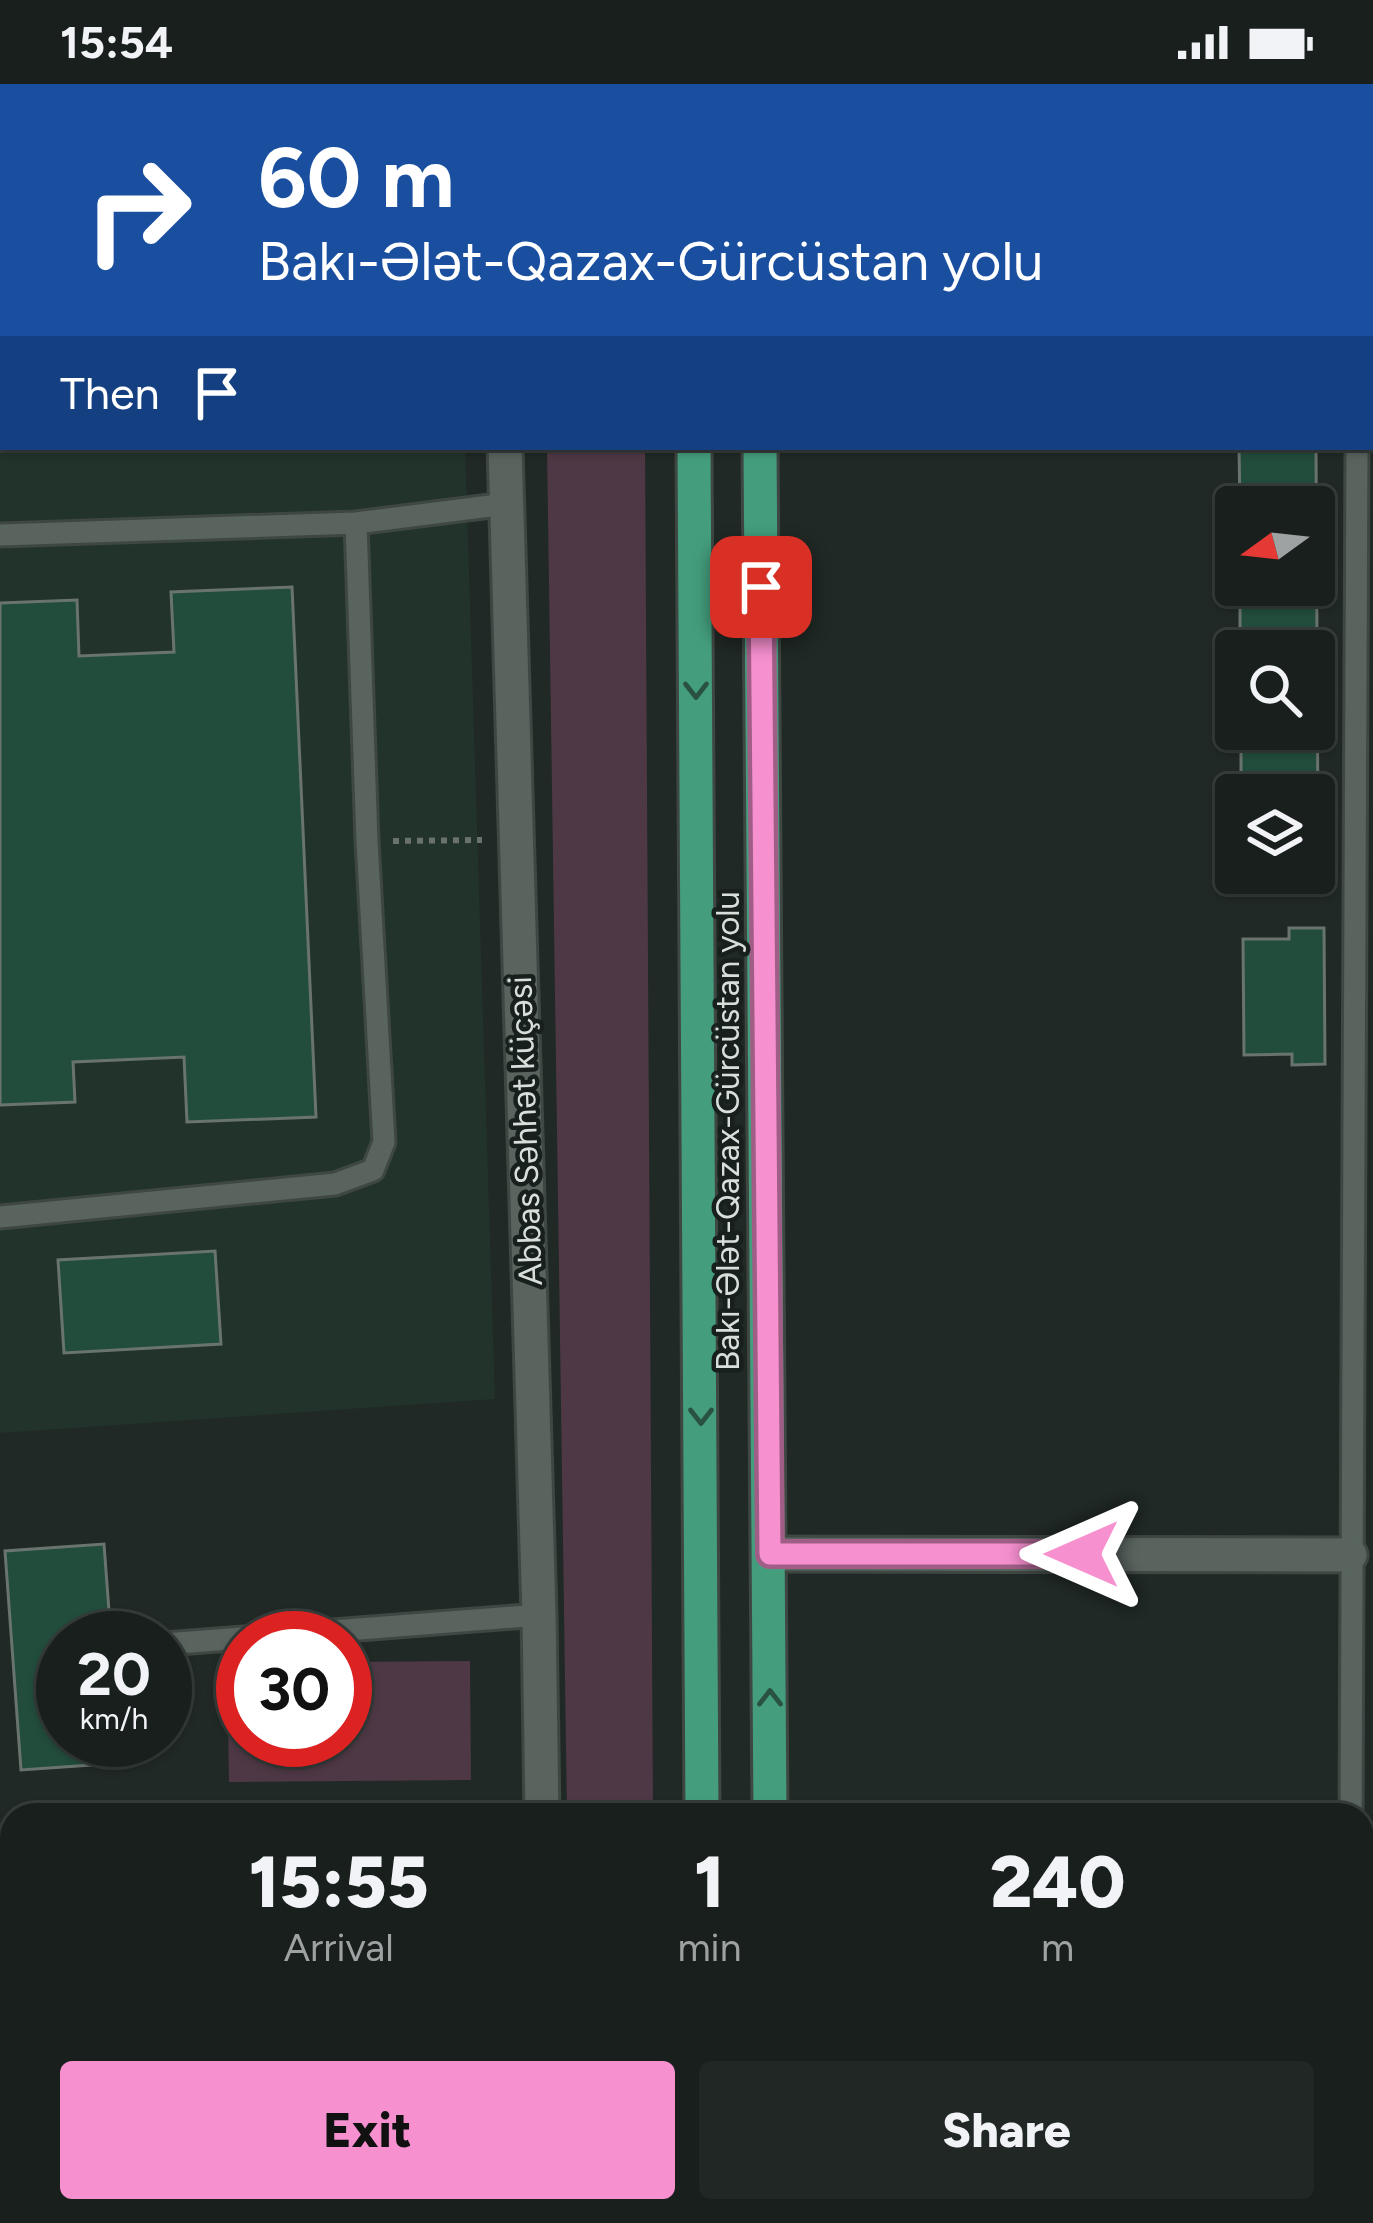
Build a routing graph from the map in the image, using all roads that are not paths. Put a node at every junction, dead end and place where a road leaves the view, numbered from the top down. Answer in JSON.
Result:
{"nodes":[{"id":1,"x":505,"y":450,"type":"edge"},
{"id":2,"x":694,"y":450,"type":"edge"},
{"id":3,"x":760,"y":450,"type":"edge"},
{"id":4,"x":1359,"y":450,"type":"edge"},
{"id":5,"x":1365,"y":486,"type":"edge"},
{"id":6,"x":506,"y":504,"type":"junction"},
{"id":7,"x":356,"y":523,"type":"junction"},
{"id":8,"x":0,"y":535,"type":"edge"},
{"id":9,"x":1363,"y":839,"type":"edge"},
{"id":10,"x":1362,"y":1105,"type":"edge"},
{"id":11,"x":0,"y":1217,"type":"edge"},
{"id":12,"x":770,"y":1554,"type":"junction"},
{"id":13,"x":1350,"y":1555,"type":"junction"},
{"id":14,"x":539,"y":1615,"type":"junction"},
{"id":15,"x":372,"y":1628,"type":"edge"},
{"id":16,"x":542,"y":1803,"type":"edge"},
{"id":17,"x":702,"y":1803,"type":"edge"},
{"id":18,"x":770,"y":1803,"type":"edge"},
{"id":19,"x":1358,"y":1803,"type":"edge"}],
"edges":[{"from":1,"to":6,"type":"street","name":"Abbas Səhhət küçəsi"},
{"from":2,"to":17,"type":"highway","name":"Bakı-Ələt-Qazax-Gürcüstan yolu","one_way":true},
{"from":3,"to":12,"type":"highway","name":"Bakı-Ələt-Qazax-Gürcüstan yolu"},
{"from":4,"to":5,"type":"lane"},
{"from":5,"to":9,"type":"lane"},
{"from":6,"to":7,"type":"lane"},
{"from":6,"to":14,"type":"street","name":"Abbas Səhhət küçəsi"},
{"from":7,"to":8,"type":"lane"},
{"from":7,"to":11,"type":"lane"},
{"from":9,"to":10,"type":"lane"},
{"from":10,"to":13,"type":"lane"},
{"from":12,"to":13,"type":"street"},
{"from":18,"to":12,"type":"highway","name":"Bakı-Ələt-Qazax-Gürcüstan yolu","one_way":true},
{"from":13,"to":19,"type":"lane"},
{"from":14,"to":15,"type":"lane"},
{"from":14,"to":16,"type":"street","name":"Abbas Səhhət küçəsi"}]}
